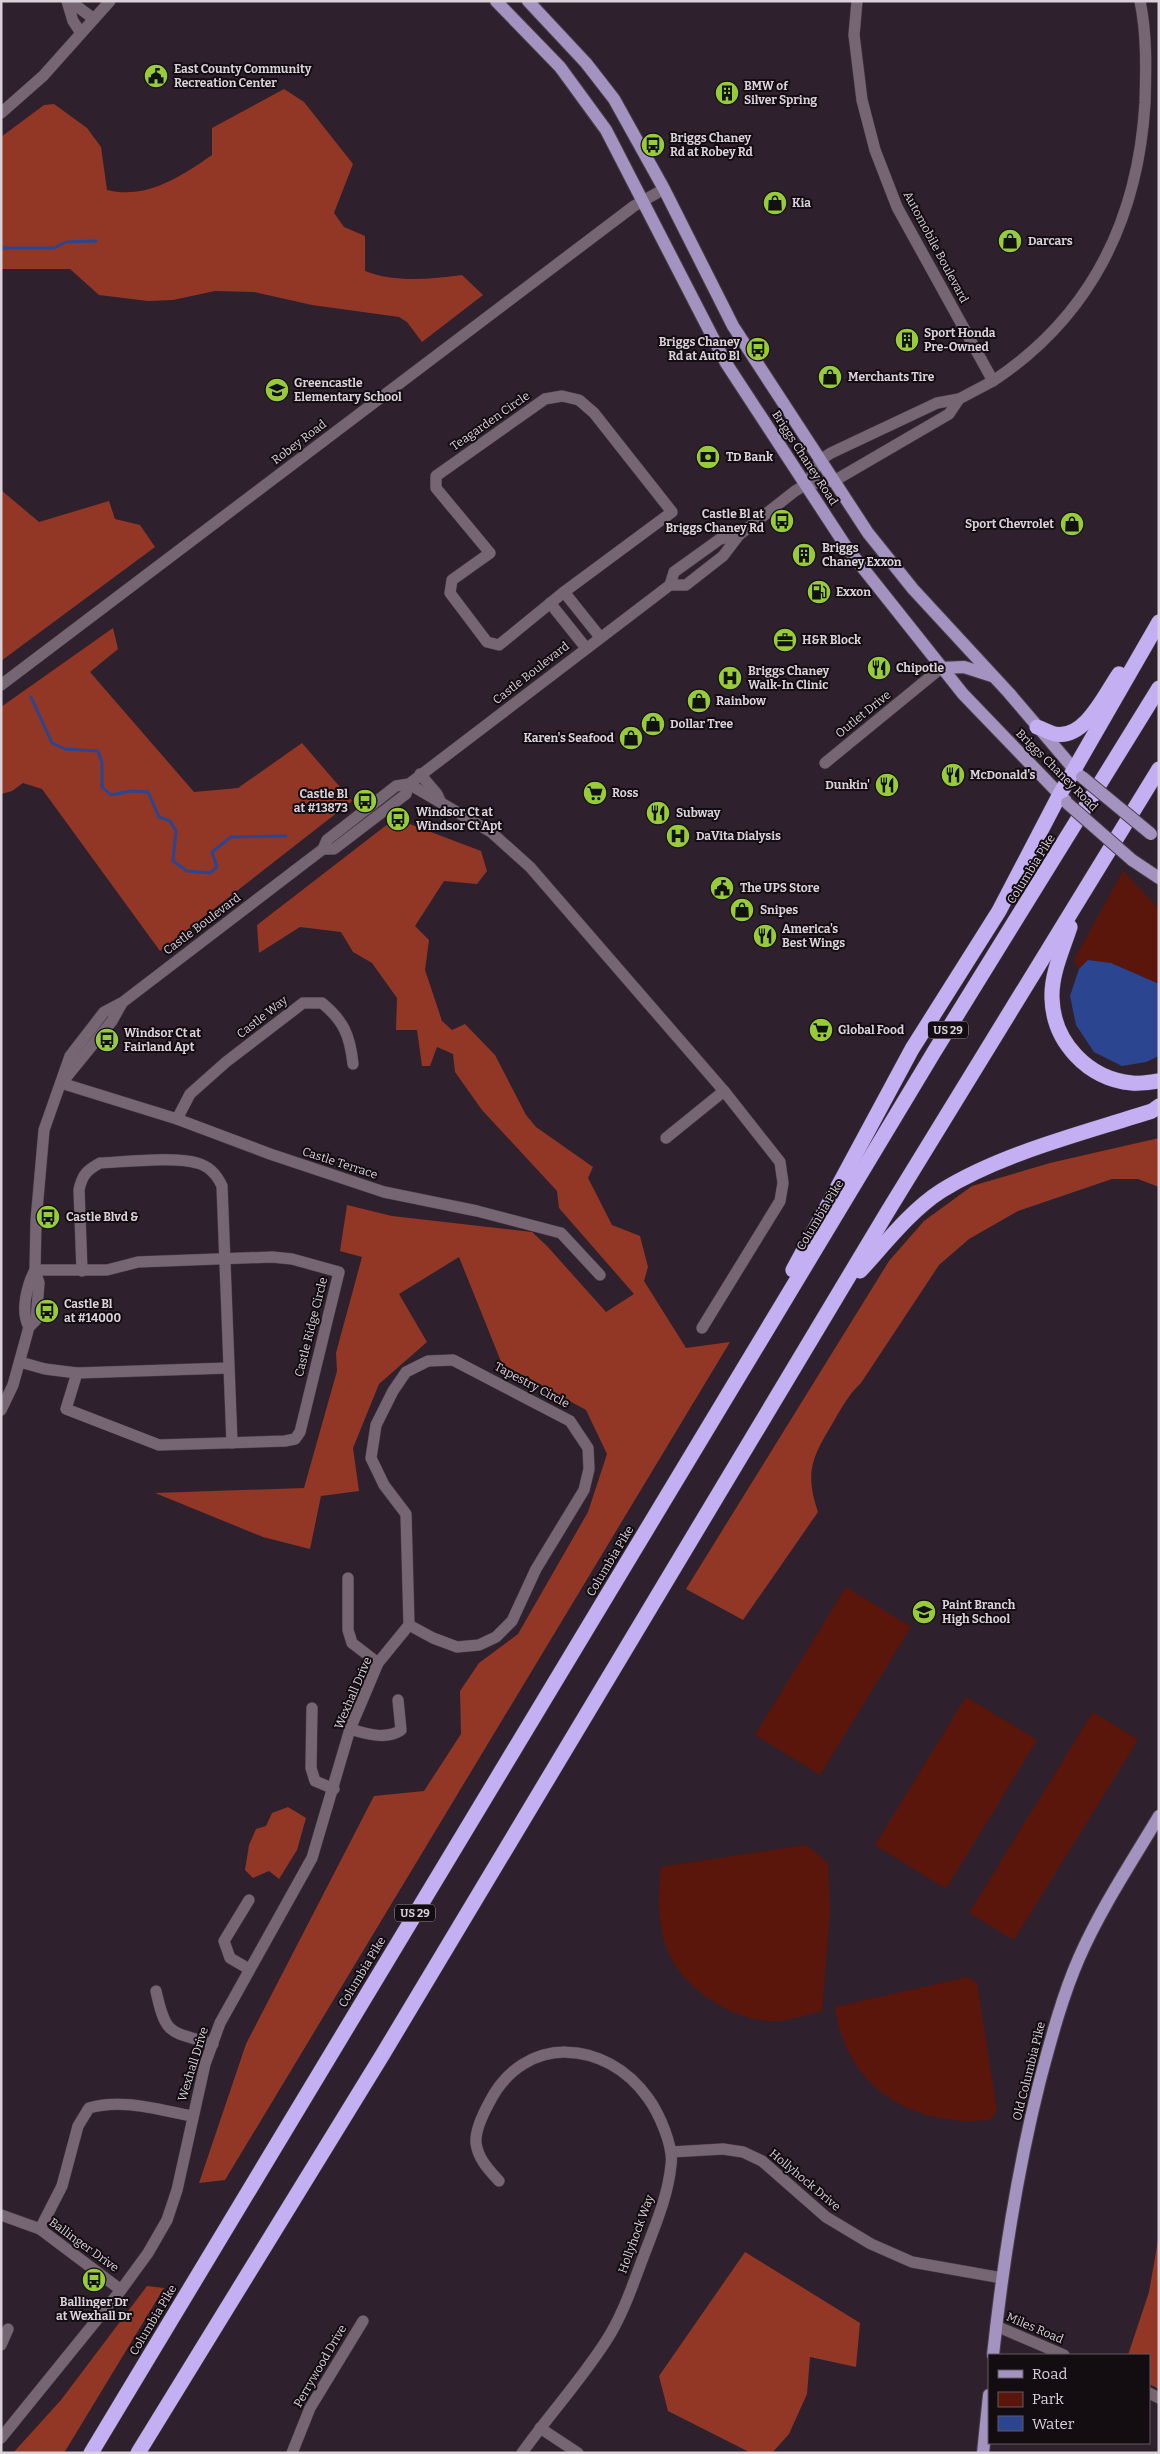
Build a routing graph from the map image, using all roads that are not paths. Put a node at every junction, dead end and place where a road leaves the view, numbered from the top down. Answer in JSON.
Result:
{"nodes":[{"id":1,"x":69,"y":1,"type":"edge"},
{"id":2,"x":110,"y":1,"type":"edge"},
{"id":3,"x":496,"y":1,"type":"edge"},
{"id":4,"x":528,"y":1,"type":"edge"},
{"id":5,"x":856,"y":1,"type":"edge"},
{"id":6,"x":1140,"y":1,"type":"edge"},
{"id":7,"x":94,"y":19,"type":"junction"},
{"id":8,"x":81,"y":33,"type":"junction"},
{"id":9,"x":1,"y":113,"type":"edge"},
{"id":10,"x":664,"y":189,"type":"junction"},
{"id":11,"x":643,"y":199,"type":"junction"},
{"id":12,"x":993,"y":381,"type":"junction"},
{"id":13,"x":959,"y":399,"type":"junction"},
{"id":14,"x":820,"y":460,"type":"junction"},
{"id":15,"x":834,"y":481,"type":"junction"},
{"id":16,"x":807,"y":484,"type":"junction"},
{"id":17,"x":739,"y":535,"type":"junction"},
{"id":18,"x":670,"y":585,"type":"junction"},
{"id":19,"x":564,"y":592,"type":"junction"},
{"id":20,"x":550,"y":603,"type":"junction"},
{"id":21,"x":1159,"y":614,"type":"edge"},
{"id":22,"x":1159,"y":622,"type":"edge"},
{"id":23,"x":600,"y":637,"type":"junction"},
{"id":24,"x":586,"y":648,"type":"junction"},
{"id":25,"x":941,"y":668,"type":"junction"},
{"id":26,"x":995,"y":677,"type":"junction"},
{"id":27,"x":1,"y":685,"type":"edge"},
{"id":28,"x":1159,"y":688,"type":"edge"},
{"id":29,"x":1038,"y":727,"type":"junction"},
{"id":30,"x":825,"y":763,"type":"dead end"},
{"id":31,"x":1159,"y":769,"type":"edge"},
{"id":32,"x":420,"y":774,"type":"junction"},
{"id":33,"x":1078,"y":774,"type":"junction"},
{"id":34,"x":409,"y":784,"type":"junction"},
{"id":35,"x":1064,"y":798,"type":"junction"},
{"id":36,"x":441,"y":804,"type":"junction"},
{"id":37,"x":1155,"y":837,"type":"edge"},
{"id":38,"x":1159,"y":878,"type":"edge"},
{"id":39,"x":1077,"y":905,"type":"junction"},
{"id":40,"x":353,"y":1064,"type":"dead end"},
{"id":41,"x":1159,"y":1081,"type":"edge"},
{"id":42,"x":61,"y":1083,"type":"junction"},
{"id":43,"x":724,"y":1091,"type":"junction"},
{"id":44,"x":1159,"y":1106,"type":"edge"},
{"id":45,"x":177,"y":1119,"type":"junction"},
{"id":46,"x":666,"y":1138,"type":"dead end"},
{"id":47,"x":223,"y":1259,"type":"junction"},
{"id":48,"x":35,"y":1270,"type":"junction"},
{"id":49,"x":82,"y":1270,"type":"junction"},
{"id":50,"x":600,"y":1276,"type":"dead end"},
{"id":51,"x":836,"y":1298,"type":"junction"},
{"id":52,"x":702,"y":1328,"type":"dead end"},
{"id":53,"x":20,"y":1362,"type":"junction"},
{"id":54,"x":228,"y":1368,"type":"junction"},
{"id":55,"x":77,"y":1373,"type":"junction"},
{"id":56,"x":740,"y":1374,"type":"junction"},
{"id":57,"x":1,"y":1410,"type":"edge"},
{"id":58,"x":232,"y":1443,"type":"junction"},
{"id":59,"x":348,"y":1578,"type":"dead end"},
{"id":60,"x":409,"y":1624,"type":"junction"},
{"id":61,"x":378,"y":1663,"type":"junction"},
{"id":62,"x":398,"y":1700,"type":"dead end"},
{"id":63,"x":312,"y":1708,"type":"dead end"},
{"id":64,"x":350,"y":1729,"type":"junction"},
{"id":65,"x":334,"y":1789,"type":"junction"},
{"id":66,"x":1159,"y":1816,"type":"edge"},
{"id":67,"x":249,"y":1900,"type":"dead end"},
{"id":68,"x":249,"y":1969,"type":"junction"},
{"id":69,"x":156,"y":1991,"type":"dead end"},
{"id":70,"x":213,"y":2044,"type":"junction"},
{"id":71,"x":192,"y":2116,"type":"junction"},
{"id":72,"x":671,"y":2152,"type":"junction"},
{"id":73,"x":499,"y":2181,"type":"dead end"},
{"id":74,"x":1,"y":2215,"type":"edge"},
{"id":75,"x":40,"y":2229,"type":"junction"},
{"id":76,"x":1002,"y":2278,"type":"junction"},
{"id":77,"x":121,"y":2290,"type":"junction"},
{"id":78,"x":363,"y":2321,"type":"dead end"},
{"id":79,"x":996,"y":2326,"type":"junction"},
{"id":80,"x":8,"y":2329,"type":"dead end"},
{"id":81,"x":1,"y":2345,"type":"edge"},
{"id":82,"x":993,"y":2354,"type":"edge"},
{"id":83,"x":1062,"y":2354,"type":"edge"},
{"id":84,"x":988,"y":2403,"type":"edge"},
{"id":85,"x":540,"y":2428,"type":"junction"},
{"id":86,"x":3,"y":2432,"type":"edge"},
{"id":87,"x":91,"y":2453,"type":"edge"},
{"id":88,"x":138,"y":2453,"type":"edge"},
{"id":89,"x":292,"y":2453,"type":"edge"},
{"id":90,"x":522,"y":2453,"type":"edge"},
{"id":91,"x":578,"y":2453,"type":"edge"},
{"id":92,"x":982,"y":2453,"type":"edge"}],
"edges":[{"from":1,"to":7,"type":"street"},
{"from":1,"to":8,"type":"street"},
{"from":2,"to":7,"type":"street"},
{"from":3,"to":11,"type":"main road","name":"Briggs Chaney Road"},
{"from":4,"to":10,"type":"main road","name":"Briggs Chaney Road"},
{"from":5,"to":12,"type":"street","name":"Automobile Boulevard"},
{"from":6,"to":12,"type":"street"},
{"from":7,"to":8,"type":"street"},
{"from":8,"to":9,"type":"street"},
{"from":10,"to":11,"type":"street","name":"Robey Road"},
{"from":10,"to":14,"type":"main road","name":"Briggs Chaney Road"},
{"from":11,"to":16,"type":"main road","name":"Briggs Chaney Road"},
{"from":11,"to":27,"type":"street","name":"Robey Road"},
{"from":12,"to":13,"type":"street"},
{"from":13,"to":14,"type":"street"},
{"from":13,"to":15,"type":"street"},
{"from":14,"to":15,"type":"main road","name":"Briggs Chaney Road"},
{"from":14,"to":16,"type":"street"},
{"from":15,"to":16,"type":"street"},
{"from":15,"to":26,"type":"main road","name":"Briggs Chaney Road"},
{"from":16,"to":17,"type":"street","name":"Castle Boulevard"},
{"from":16,"to":25,"type":"main road","name":"Briggs Chaney Road"},
{"from":17,"to":18,"type":"street","name":"Castle Boulevard"},
{"from":17,"to":18,"type":"street","name":"Castle Boulevard"},
{"from":18,"to":23,"type":"street","name":"Castle Boulevard"},
{"from":19,"to":20,"type":"street","name":"Teagarden Circle"},
{"from":19,"to":20,"type":"street","name":"Teagarden Circle"},
{"from":19,"to":23,"type":"street"},
{"from":20,"to":24,"type":"street"},
{"from":21,"to":29,"type":"highway"},
{"from":22,"to":33,"type":"highway"},
{"from":23,"to":24,"type":"street","name":"Castle Boulevard"},
{"from":24,"to":32,"type":"street","name":"Castle Boulevard"},
{"from":25,"to":26,"type":"main road"},
{"from":25,"to":30,"type":"street","name":"Outlet Drive"},
{"from":25,"to":35,"type":"main road","name":"Briggs Chaney Road"},
{"from":26,"to":29,"type":"main road","name":"Briggs Chaney Road"},
{"from":28,"to":56,"type":"highway","name":"Columbia Pike","number":"US 29"},
{"from":29,"to":33,"type":"main road","name":"Briggs Chaney Road"},
{"from":31,"to":39,"type":"highway"},
{"from":32,"to":34,"type":"street","name":"Castle Boulevard"},
{"from":32,"to":36,"type":"street"},
{"from":33,"to":35,"type":"highway"},
{"from":33,"to":37,"type":"main road","name":"Briggs Chaney Road","bridge":true},
{"from":34,"to":36,"type":"street"},
{"from":34,"to":42,"type":"street","name":"Castle Boulevard"},
{"from":35,"to":38,"type":"main road","name":"Briggs Chaney Road","bridge":true},
{"from":35,"to":56,"type":"highway"},
{"from":36,"to":43,"type":"street"},
{"from":39,"to":41,"type":"highway"},
{"from":39,"to":51,"type":"highway"},
{"from":40,"to":45,"type":"street","name":"Castle Way"},
{"from":42,"to":45,"type":"street","name":"Castle Terrace"},
{"from":42,"to":48,"type":"street","name":"Castle Boulevard"},
{"from":43,"to":46,"type":"street"},
{"from":43,"to":52,"type":"street"},
{"from":44,"to":51,"type":"highway"},
{"from":45,"to":50,"type":"street","name":"Castle Terrace"},
{"from":47,"to":49,"type":"street","name":"Castle Ridge Circle"},
{"from":47,"to":49,"type":"street"},
{"from":47,"to":54,"type":"street"},
{"from":47,"to":58,"type":"street","name":"Castle Ridge Circle"},
{"from":48,"to":49,"type":"street","name":"Castle Ridge Circle"},
{"from":48,"to":53,"type":"street","name":"Castle Boulevard"},
{"from":51,"to":88,"type":"highway"},
{"from":53,"to":55,"type":"street"},
{"from":53,"to":57,"type":"street","name":"Castle Boulevard"},
{"from":54,"to":55,"type":"street"},
{"from":54,"to":58,"type":"street"},
{"from":55,"to":58,"type":"street","name":"Castle Ridge Circle"},
{"from":56,"to":87,"type":"highway","name":"Columbia Pike","number":"US 29"},
{"from":59,"to":61,"type":"street"},
{"from":60,"to":60,"type":"street","name":"Tapestry Circle"},
{"from":60,"to":61,"type":"street","name":"Wexhall Drive"},
{"from":61,"to":64,"type":"street","name":"Wexhall Drive"},
{"from":62,"to":64,"type":"street"},
{"from":63,"to":65,"type":"street"},
{"from":64,"to":65,"type":"street","name":"Wexhall Drive"},
{"from":65,"to":68,"type":"street","name":"Wexhall Drive"},
{"from":66,"to":76,"type":"main road","name":"Old Columbia Pike"},
{"from":67,"to":68,"type":"street"},
{"from":68,"to":70,"type":"street","name":"Wexhall Drive"},
{"from":69,"to":70,"type":"street"},
{"from":70,"to":71,"type":"street","name":"Wexhall Drive"},
{"from":71,"to":75,"type":"street"},
{"from":71,"to":77,"type":"street","name":"Wexhall Drive"},
{"from":72,"to":73,"type":"street","name":"Hollyhock Way"},
{"from":72,"to":76,"type":"street","name":"Hollyhock Drive"},
{"from":72,"to":85,"type":"street","name":"Hollyhock Way"},
{"from":74,"to":75,"type":"street","name":"Ballinger Drive"},
{"from":75,"to":77,"type":"street","name":"Ballinger Drive"},
{"from":76,"to":79,"type":"main road","name":"Old Columbia Pike"},
{"from":77,"to":86,"type":"street","name":"Wexhall Drive"},
{"from":78,"to":89,"type":"street","name":"Perrywood Drive"},
{"from":79,"to":82,"type":"main road","name":"Old Columbia Pike"},
{"from":79,"to":83,"type":"street","name":"Miles Road"},
{"from":80,"to":81,"type":"street"},
{"from":84,"to":92,"type":"main road"},
{"from":85,"to":90,"type":"street","name":"Hollyhock Way"},
{"from":85,"to":91,"type":"street"}]}
